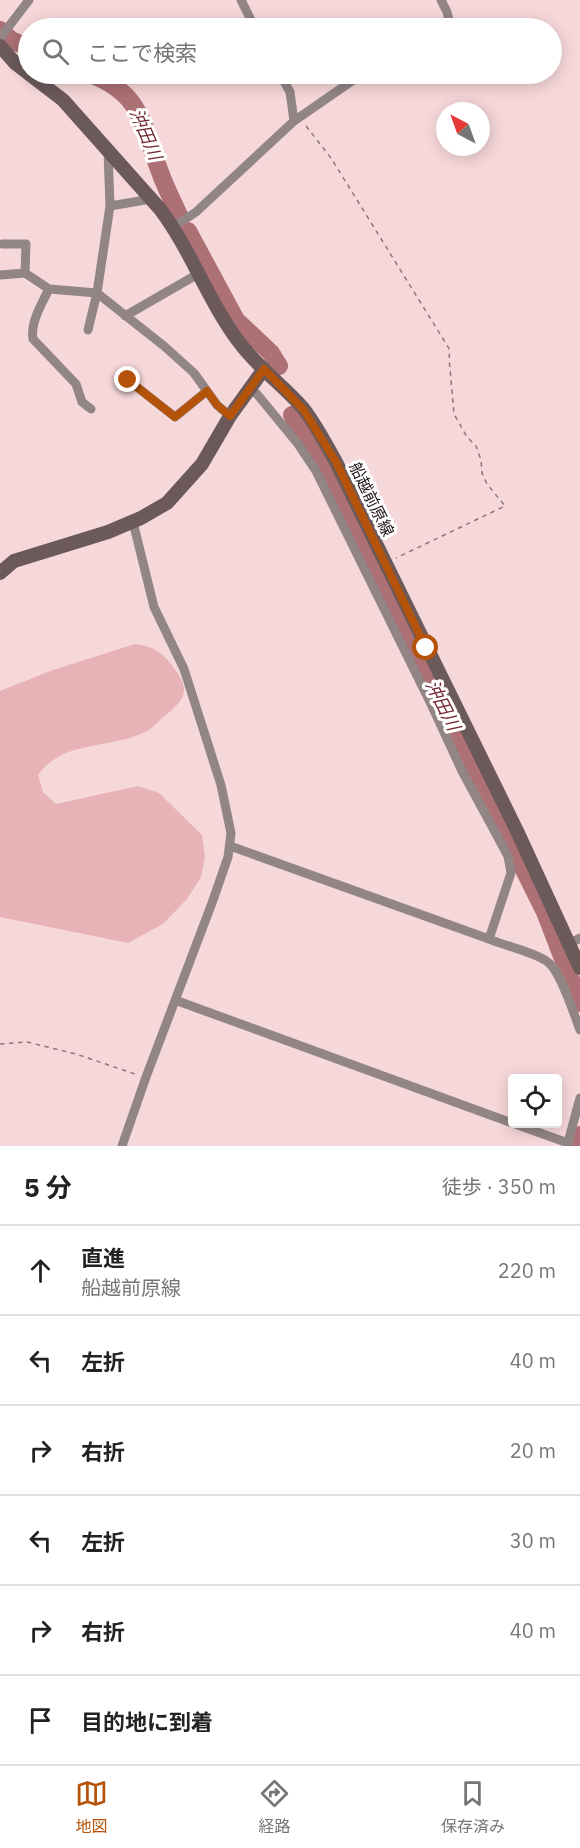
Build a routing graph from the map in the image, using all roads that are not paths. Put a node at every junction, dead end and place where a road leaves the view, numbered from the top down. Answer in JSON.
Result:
{"nodes":[{"id":1,"x":29,"y":0,"type":"edge"},
{"id":2,"x":241,"y":0,"type":"edge"},
{"id":3,"x":441,"y":0,"type":"edge"},
{"id":4,"x":250,"y":18,"type":"edge"},
{"id":5,"x":448,"y":18,"type":"edge"},
{"id":6,"x":0,"y":38,"type":"edge"},
{"id":7,"x":0,"y":46,"type":"edge"},
{"id":8,"x":18,"y":65,"type":"edge"},
{"id":9,"x":43,"y":84,"type":"edge"},
{"id":10,"x":286,"y":84,"type":"edge"},
{"id":11,"x":348,"y":84,"type":"edge"},
{"id":12,"x":296,"y":120,"type":"junction"},
{"id":13,"x":108,"y":151,"type":"junction"},
{"id":14,"x":151,"y":199,"type":"junction"},
{"id":15,"x":110,"y":206,"type":"junction"},
{"id":16,"x":173,"y":227,"type":"junction"},
{"id":17,"x":3,"y":244,"type":"dead end"},
{"id":18,"x":25,"y":273,"type":"junction"},
{"id":19,"x":198,"y":274,"type":"junction"},
{"id":20,"x":0,"y":275,"type":"edge"},
{"id":21,"x":49,"y":289,"type":"junction"},
{"id":22,"x":97,"y":293,"type":"junction"},
{"id":23,"x":125,"y":315,"type":"junction"},
{"id":24,"x":88,"y":330,"type":"dead end"},
{"id":25,"x":264,"y":369,"type":"junction"},
{"id":26,"x":128,"y":380,"type":"dead end"},
{"id":27,"x":250,"y":389,"type":"junction"},
{"id":28,"x":207,"y":391,"type":"junction"},
{"id":29,"x":91,"y":409,"type":"dead end"},
{"id":30,"x":230,"y":416,"type":"junction"},
{"id":31,"x":133,"y":522,"type":"junction"},
{"id":32,"x":0,"y":573,"type":"edge"},
{"id":33,"x":230,"y":846,"type":"junction"},
{"id":34,"x":489,"y":939,"type":"junction"},
{"id":35,"x":575,"y":941,"type":"edge"},
{"id":36,"x":580,"y":968,"type":"edge"},
{"id":37,"x":175,"y":1000,"type":"junction"},
{"id":38,"x":580,"y":1030,"type":"edge"},
{"id":39,"x":580,"y":1098,"type":"edge"},
{"id":40,"x":508,"y":1121,"type":"edge"},
{"id":41,"x":527,"y":1128,"type":"edge"},
{"id":42,"x":567,"y":1144,"type":"edge"},
{"id":43,"x":122,"y":1146,"type":"edge"}],
"edges":[{"from":1,"to":6,"type":"street"},
{"from":2,"to":4,"type":"street"},
{"from":3,"to":5,"type":"street"},
{"from":7,"to":8,"type":"main road","name":"船越前原線"},
{"from":9,"to":13,"type":"main road","name":"船越前原線"},
{"from":10,"to":12,"type":"street"},
{"from":11,"to":12,"type":"street"},
{"from":12,"to":16,"type":"street"},
{"from":13,"to":14,"type":"main road","name":"船越前原線"},
{"from":13,"to":15,"type":"street"},
{"from":14,"to":15,"type":"street"},
{"from":14,"to":16,"type":"main road","name":"船越前原線"},
{"from":15,"to":22,"type":"street"},
{"from":16,"to":19,"type":"main road","name":"船越前原線"},
{"from":17,"to":18,"type":"street"},
{"from":18,"to":20,"type":"street"},
{"from":18,"to":21,"type":"street"},
{"from":19,"to":23,"type":"street"},
{"from":19,"to":25,"type":"main road","name":"船越前原線"},
{"from":21,"to":22,"type":"street"},
{"from":21,"to":29,"type":"street"},
{"from":22,"to":23,"type":"street"},
{"from":22,"to":24,"type":"street"},
{"from":23,"to":28,"type":"street"},
{"from":25,"to":27,"type":"main road"},
{"from":25,"to":35,"type":"main road","name":"船越前原線"},
{"from":26,"to":28,"type":"street"},
{"from":27,"to":30,"type":"main road"},
{"from":27,"to":34,"type":"street"},
{"from":28,"to":30,"type":"street"},
{"from":30,"to":31,"type":"main road"},
{"from":31,"to":32,"type":"main road"},
{"from":31,"to":33,"type":"street"},
{"from":33,"to":34,"type":"street"},
{"from":33,"to":37,"type":"street"},
{"from":34,"to":38,"type":"street"},
{"from":35,"to":36,"type":"main road","name":"船越前原線"},
{"from":37,"to":40,"type":"street"},
{"from":37,"to":43,"type":"street"},
{"from":39,"to":42,"type":"street"},
{"from":41,"to":42,"type":"street"}]}
